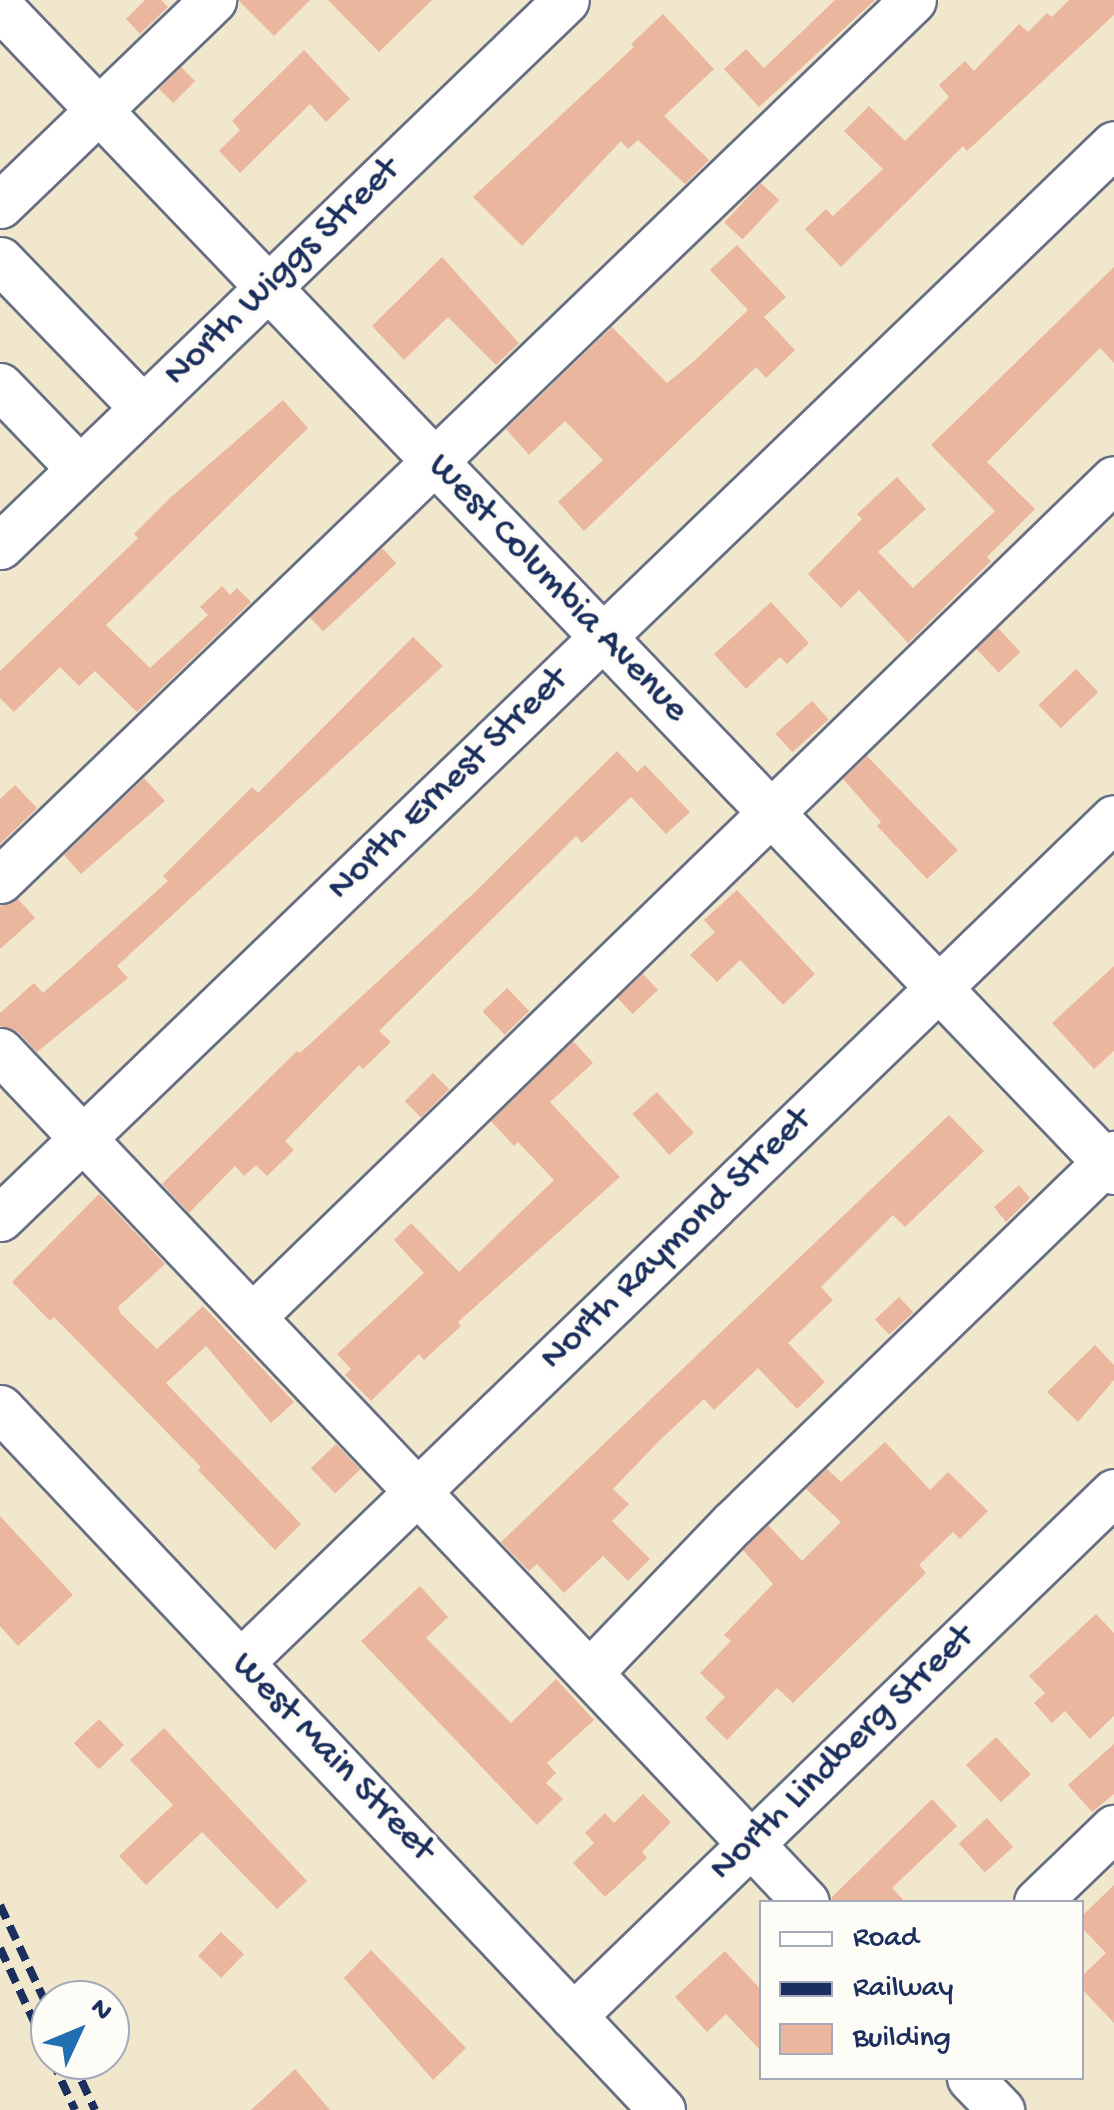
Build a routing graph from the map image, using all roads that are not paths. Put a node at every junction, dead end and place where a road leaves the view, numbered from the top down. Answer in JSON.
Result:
{"nodes":[{"id":1,"x":212,"y":0,"type":"edge"},
{"id":2,"x":566,"y":0,"type":"edge"},
{"id":3,"x":913,"y":0,"type":"edge"},
{"id":4,"x":0,"y":8,"type":"edge"},
{"id":5,"x":99,"y":110,"type":"junction"},
{"id":6,"x":1114,"y":144,"type":"edge"},
{"id":7,"x":0,"y":206,"type":"edge"},
{"id":8,"x":0,"y":260,"type":"edge"},
{"id":9,"x":268,"y":287,"type":"junction"},
{"id":10,"x":0,"y":386,"type":"edge"},
{"id":11,"x":143,"y":408,"type":"junction"},
{"id":12,"x":434,"y":461,"type":"junction"},
{"id":13,"x":80,"y":469,"type":"junction"},
{"id":14,"x":1114,"y":479,"type":"edge"},
{"id":15,"x":0,"y":545,"type":"edge"},
{"id":16,"x":602,"y":638,"type":"junction"},
{"id":17,"x":770,"y":813,"type":"junction"},
{"id":18,"x":1114,"y":818,"type":"edge"},
{"id":19,"x":0,"y":880,"type":"edge"},
{"id":20,"x":938,"y":988,"type":"junction"},
{"id":21,"x":0,"y":1051,"type":"edge"},
{"id":22,"x":82,"y":1139,"type":"junction"},
{"id":23,"x":1111,"y":1163,"type":"edge"},
{"id":24,"x":0,"y":1218,"type":"edge"},
{"id":25,"x":252,"y":1318,"type":"junction"},
{"id":26,"x":0,"y":1408,"type":"edge"},
{"id":27,"x":418,"y":1491,"type":"junction"},
{"id":28,"x":1114,"y":1492,"type":"edge"},
{"id":29,"x":241,"y":1662,"type":"junction"},
{"id":30,"x":589,"y":1672,"type":"junction"},
{"id":31,"x":1114,"y":1828,"type":"edge"},
{"id":32,"x":751,"y":1843,"type":"junction"},
{"id":33,"x":804,"y":1900,"type":"edge"},
{"id":34,"x":1040,"y":1900,"type":"edge"},
{"id":35,"x":572,"y":2016,"type":"junction"},
{"id":36,"x":972,"y":2080,"type":"edge"},
{"id":37,"x":662,"y":2110,"type":"edge"},
{"id":38,"x":1001,"y":2110,"type":"edge"}],
"edges":[{"from":1,"to":5,"type":"street"},
{"from":2,"to":9,"type":"street","name":"North Wiggs Street"},
{"from":3,"to":12,"type":"street"},
{"from":4,"to":5,"type":"street","name":"West Columbia Avenue"},
{"from":5,"to":7,"type":"street"},
{"from":5,"to":9,"type":"street","name":"West Columbia Avenue"},
{"from":6,"to":16,"type":"street","name":"North Ernest Street"},
{"from":8,"to":11,"type":"street"},
{"from":9,"to":11,"type":"street","name":"North Wiggs Street"},
{"from":9,"to":12,"type":"street","name":"West Columbia Avenue"},
{"from":10,"to":13,"type":"street"},
{"from":11,"to":13,"type":"street","name":"North Wiggs Street"},
{"from":12,"to":16,"type":"street","name":"West Columbia Avenue"},
{"from":12,"to":19,"type":"street"},
{"from":13,"to":15,"type":"street","name":"North Wiggs Street"},
{"from":14,"to":17,"type":"street"},
{"from":16,"to":17,"type":"street","name":"West Columbia Avenue"},
{"from":16,"to":22,"type":"street","name":"North Ernest Street"},
{"from":17,"to":20,"type":"street","name":"West Columbia Avenue"},
{"from":17,"to":25,"type":"street"},
{"from":18,"to":20,"type":"street","name":"North Raymond Street"},
{"from":20,"to":23,"type":"street","name":"West Columbia Avenue"},
{"from":20,"to":27,"type":"street","name":"North Raymond Street"},
{"from":21,"to":22,"type":"street"},
{"from":22,"to":24,"type":"street","name":"North Ernest Street"},
{"from":22,"to":25,"type":"street"},
{"from":23,"to":30,"type":"street"},
{"from":25,"to":27,"type":"street"},
{"from":26,"to":29,"type":"street","name":"West Main Street"},
{"from":27,"to":29,"type":"street","name":"North Raymond Street"},
{"from":27,"to":30,"type":"street"},
{"from":28,"to":32,"type":"street","name":"North Lindberg Street"},
{"from":29,"to":35,"type":"street","name":"West Main Street"},
{"from":30,"to":32,"type":"street"},
{"from":31,"to":34,"type":"street"},
{"from":32,"to":33,"type":"street"},
{"from":32,"to":35,"type":"street","name":"North Lindberg Street"},
{"from":35,"to":37,"type":"street","name":"West Main Street"},
{"from":36,"to":38,"type":"street"}]}
